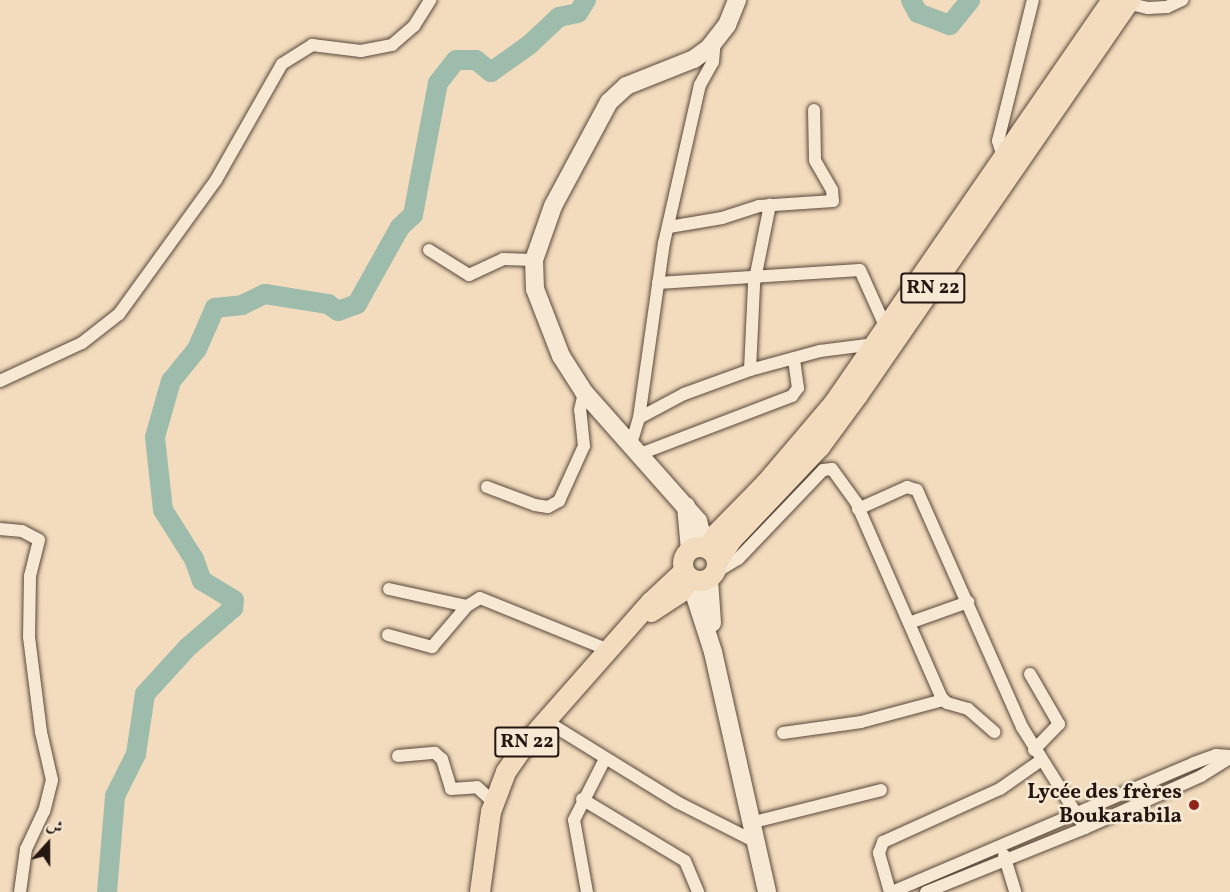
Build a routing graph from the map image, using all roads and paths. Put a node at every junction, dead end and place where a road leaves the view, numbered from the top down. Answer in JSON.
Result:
{"nodes":[{"id":1,"x":430,"y":0,"type":"edge"},
{"id":2,"x":737,"y":0,"type":"edge"},
{"id":3,"x":1033,"y":0,"type":"edge"},
{"id":4,"x":1182,"y":0,"type":"edge"},
{"id":5,"x":1122,"y":1,"type":"edge"},
{"id":6,"x":715,"y":41,"type":"junction"},
{"id":7,"x":694,"y":58,"type":"junction"},
{"id":8,"x":700,"y":85,"type":"junction"},
{"id":9,"x":814,"y":110,"type":"dead end"},
{"id":10,"x":1003,"y":157,"type":"junction"},
{"id":11,"x":770,"y":205,"type":"junction"},
{"id":12,"x":973,"y":216,"type":"junction"},
{"id":13,"x":669,"y":227,"type":"junction"},
{"id":14,"x":429,"y":250,"type":"dead end"},
{"id":15,"x":534,"y":260,"type":"junction"},
{"id":16,"x":756,"y":278,"type":"junction"},
{"id":17,"x":658,"y":283,"type":"junction"},
{"id":18,"x":886,"y":337,"type":"junction"},
{"id":19,"x":794,"y":358,"type":"junction"},
{"id":20,"x":750,"y":370,"type":"junction"},
{"id":21,"x":0,"y":381,"type":"edge"},
{"id":22,"x":584,"y":392,"type":"junction"},
{"id":23,"x":639,"y":418,"type":"junction"},
{"id":24,"x":636,"y":449,"type":"junction"},
{"id":25,"x":487,"y":487,"type":"dead end"},
{"id":26,"x":858,"y":509,"type":"junction"},
{"id":27,"x":0,"y":529,"type":"edge"},
{"id":28,"x":702,"y":566,"type":"junction"},
{"id":29,"x":388,"y":589,"type":"dead end"},
{"id":30,"x":968,"y":602,"type":"junction"},
{"id":31,"x":467,"y":606,"type":"junction"},
{"id":32,"x":909,"y":623,"type":"junction"},
{"id":33,"x":388,"y":635,"type":"dead end"},
{"id":34,"x":609,"y":650,"type":"junction"},
{"id":35,"x":1030,"y":674,"type":"dead end"},
{"id":36,"x":944,"y":700,"type":"junction"},
{"id":37,"x":546,"y":721,"type":"junction"},
{"id":38,"x":994,"y":732,"type":"dead end"},
{"id":39,"x":783,"y":734,"type":"dead end"},
{"id":40,"x":398,"y":756,"type":"dead end"},
{"id":41,"x":1037,"y":756,"type":"junction"},
{"id":42,"x":1230,"y":757,"type":"edge"},
{"id":43,"x":604,"y":759,"type":"junction"},
{"id":44,"x":881,"y":790,"type":"dead end"},
{"id":45,"x":582,"y":799,"type":"junction"},
{"id":46,"x":494,"y":803,"type":"junction"},
{"id":47,"x":1080,"y":815,"type":"junction"},
{"id":48,"x":1085,"y":828,"type":"junction"},
{"id":49,"x":752,"y":832,"type":"junction"},
{"id":50,"x":1002,"y":848,"type":"junction"},
{"id":51,"x":1006,"y":861,"type":"junction"},
{"id":52,"x":20,"y":892,"type":"edge"},
{"id":53,"x":480,"y":892,"type":"edge"},
{"id":54,"x":587,"y":892,"type":"edge"},
{"id":55,"x":698,"y":892,"type":"edge"},
{"id":56,"x":767,"y":892,"type":"edge"},
{"id":57,"x":891,"y":892,"type":"edge"},
{"id":58,"x":926,"y":892,"type":"edge"},
{"id":59,"x":1015,"y":892,"type":"edge"}],
"edges":[{"from":1,"to":21,"type":"street"},
{"from":2,"to":6,"type":"main road"},
{"from":3,"to":10,"type":"street"},
{"from":4,"to":5,"type":"street"},
{"from":5,"to":10,"type":"main road","number":"RN 22"},
{"from":5,"to":12,"type":"main road","number":"RN 22"},
{"from":6,"to":7,"type":"main road"},
{"from":6,"to":8,"type":"street"},
{"from":7,"to":8,"type":"street"},
{"from":7,"to":15,"type":"main road"},
{"from":8,"to":13,"type":"street"},
{"from":9,"to":11,"type":"street"},
{"from":10,"to":12,"type":"main road","number":"RN 22"},
{"from":11,"to":13,"type":"street"},
{"from":11,"to":16,"type":"street"},
{"from":12,"to":18,"type":"main road","number":"RN 22"},
{"from":13,"to":17,"type":"street"},
{"from":14,"to":15,"type":"street"},
{"from":15,"to":22,"type":"main road"},
{"from":16,"to":17,"type":"street"},
{"from":16,"to":18,"type":"street"},
{"from":16,"to":20,"type":"street"},
{"from":17,"to":23,"type":"street"},
{"from":18,"to":19,"type":"street"},
{"from":18,"to":28,"type":"main road","number":"RN 22"},
{"from":19,"to":20,"type":"street"},
{"from":19,"to":24,"type":"street"},
{"from":20,"to":23,"type":"street"},
{"from":22,"to":24,"type":"main road"},
{"from":22,"to":25,"type":"street"},
{"from":23,"to":24,"type":"street"},
{"from":24,"to":28,"type":"main road"},
{"from":26,"to":28,"type":"street"},
{"from":26,"to":30,"type":"street"},
{"from":26,"to":32,"type":"street"},
{"from":27,"to":52,"type":"street"},
{"from":28,"to":34,"type":"main road","number":"RN 22"},
{"from":28,"to":49,"type":"main road"},
{"from":29,"to":31,"type":"street"},
{"from":30,"to":32,"type":"street"},
{"from":30,"to":41,"type":"street"},
{"from":31,"to":33,"type":"street"},
{"from":31,"to":34,"type":"street"},
{"from":32,"to":36,"type":"street"},
{"from":34,"to":37,"type":"main road","number":"RN 22"},
{"from":35,"to":41,"type":"street"},
{"from":36,"to":38,"type":"street"},
{"from":36,"to":39,"type":"street"},
{"from":37,"to":43,"type":"street"},
{"from":37,"to":46,"type":"main road","number":"RN 22"},
{"from":40,"to":46,"type":"street"},
{"from":41,"to":47,"type":"street"},
{"from":41,"to":57,"type":"street"},
{"from":42,"to":47,"type":"street"},
{"from":42,"to":48,"type":"street"},
{"from":43,"to":45,"type":"street"},
{"from":43,"to":49,"type":"street"},
{"from":44,"to":49,"type":"street"},
{"from":45,"to":54,"type":"street"},
{"from":45,"to":55,"type":"street"},
{"from":46,"to":53,"type":"main road","number":"RN 22"},
{"from":47,"to":48,"type":"street"},
{"from":47,"to":50,"type":"street"},
{"from":48,"to":51,"type":"street"},
{"from":49,"to":56,"type":"main road"},
{"from":50,"to":51,"type":"street"},
{"from":50,"to":57,"type":"street"},
{"from":51,"to":58,"type":"street"},
{"from":51,"to":59,"type":"street"}]}
